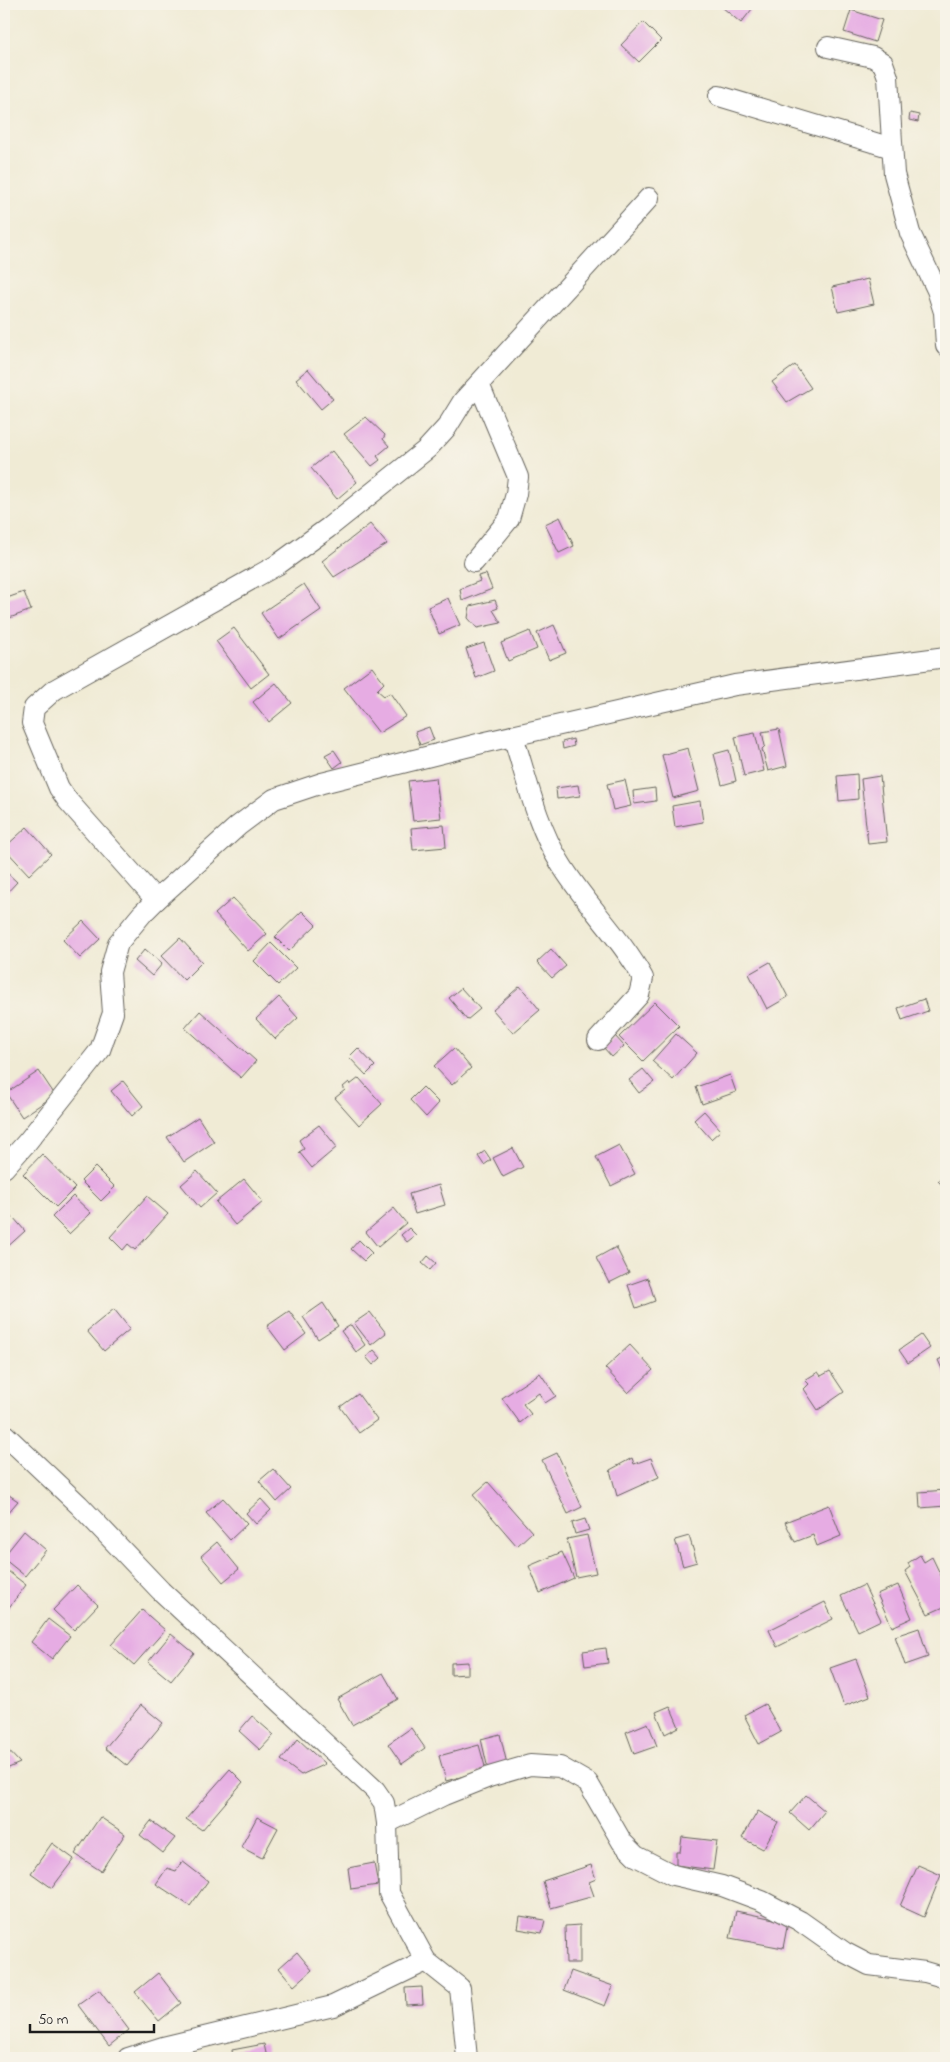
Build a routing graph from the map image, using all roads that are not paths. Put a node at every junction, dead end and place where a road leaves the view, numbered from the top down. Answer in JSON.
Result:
{"nodes":[{"id":1,"x":828,"y":47,"type":"dead end"},
{"id":2,"x":719,"y":96,"type":"dead end"},
{"id":3,"x":892,"y":148,"type":"junction"},
{"id":4,"x":649,"y":198,"type":"dead end"},
{"id":5,"x":946,"y":346,"type":"edge"},
{"id":6,"x":479,"y":384,"type":"junction"},
{"id":7,"x":474,"y":562,"type":"dead end"},
{"id":8,"x":946,"y":658,"type":"edge"},
{"id":9,"x":513,"y":736,"type":"junction"},
{"id":10,"x":156,"y":900,"type":"junction"},
{"id":11,"x":598,"y":1040,"type":"dead end"},
{"id":12,"x":4,"y":1168,"type":"edge"},
{"id":13,"x":4,"y":1434,"type":"edge"},
{"id":14,"x":387,"y":1823,"type":"junction"},
{"id":15,"x":426,"y":1961,"type":"junction"},
{"id":16,"x":946,"y":1978,"type":"edge"},
{"id":17,"x":128,"y":2058,"type":"edge"},
{"id":18,"x":467,"y":2058,"type":"edge"}],
"edges":[{"from":1,"to":3,"type":"street"},
{"from":2,"to":3,"type":"street"},
{"from":3,"to":5,"type":"street"},
{"from":4,"to":6,"type":"street"},
{"from":6,"to":7,"type":"street"},
{"from":6,"to":10,"type":"street"},
{"from":8,"to":9,"type":"street"},
{"from":9,"to":10,"type":"street"},
{"from":9,"to":11,"type":"street"},
{"from":10,"to":12,"type":"street"},
{"from":13,"to":14,"type":"street"},
{"from":14,"to":15,"type":"street"},
{"from":14,"to":16,"type":"street"},
{"from":15,"to":17,"type":"street"},
{"from":15,"to":18,"type":"street"}]}
